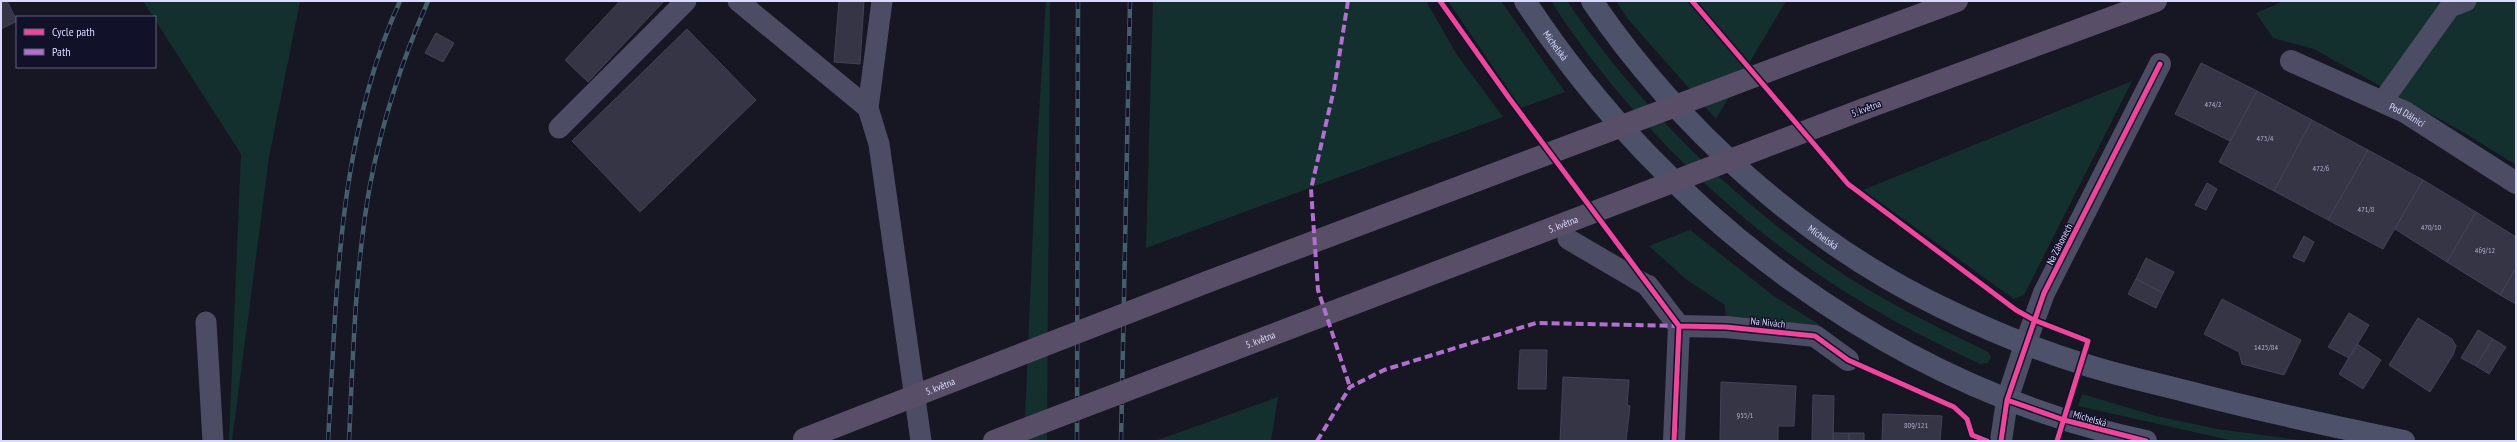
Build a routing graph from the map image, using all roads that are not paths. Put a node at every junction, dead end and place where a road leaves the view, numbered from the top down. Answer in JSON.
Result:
{"nodes":[{"id":1,"x":686,"y":1,"type":"edge"},
{"id":2,"x":738,"y":1,"type":"edge"},
{"id":3,"x":882,"y":1,"type":"edge"},
{"id":4,"x":1525,"y":1,"type":"edge"},
{"id":5,"x":1592,"y":1,"type":"edge"},
{"id":6,"x":1957,"y":1,"type":"edge"},
{"id":7,"x":2156,"y":1,"type":"edge"},
{"id":8,"x":2466,"y":1,"type":"edge"},
{"id":9,"x":2291,"y":61,"type":"dead end"},
{"id":10,"x":2160,"y":64,"type":"dead end"},
{"id":11,"x":2382,"y":102,"type":"junction"},
{"id":12,"x":868,"y":108,"type":"junction"},
{"id":13,"x":559,"y":128,"type":"dead end"},
{"id":14,"x":2516,"y":183,"type":"edge"},
{"id":15,"x":1568,"y":238,"type":"dead end"},
{"id":16,"x":1648,"y":286,"type":"joint"},
{"id":17,"x":206,"y":322,"type":"dead end"},
{"id":18,"x":1679,"y":326,"type":"junction"},
{"id":19,"x":2026,"y":342,"type":"junction"},
{"id":20,"x":1848,"y":360,"type":"dead end"},
{"id":21,"x":2007,"y":400,"type":"junction"},
{"id":22,"x":802,"y":440,"type":"edge"},
{"id":23,"x":213,"y":441,"type":"edge"},
{"id":24,"x":921,"y":441,"type":"edge"},
{"id":25,"x":994,"y":441,"type":"edge"},
{"id":26,"x":1674,"y":441,"type":"edge"},
{"id":27,"x":2001,"y":441,"type":"edge"},
{"id":28,"x":2146,"y":441,"type":"edge"},
{"id":29,"x":2404,"y":441,"type":"edge"}],
"edges":[{"from":1,"to":13,"type":"lane"},
{"from":2,"to":12,"type":"lane"},
{"from":3,"to":12,"type":"lane"},
{"from":4,"to":21,"type":"main road","name":"Michelská"},
{"from":5,"to":19,"type":"main road","name":"Michelská"},
{"from":6,"to":22,"type":"highway","name":"5. května","bridge":true},
{"from":7,"to":25,"type":"highway","name":"5. května","bridge":true},
{"from":8,"to":11,"type":"lane"},
{"from":9,"to":11,"type":"street","name":"Pod Dálnicí"},
{"from":10,"to":19,"type":"street","name":"Na Záhonech"},
{"from":11,"to":14,"type":"street","name":"Pod Dálnicí"},
{"from":12,"to":24,"type":"lane"},
{"from":15,"to":16,"type":"lane"},
{"from":16,"to":18,"type":"street"},
{"from":17,"to":23,"type":"lane"},
{"from":18,"to":20,"type":"street","name":"Na Nivách"},
{"from":18,"to":26,"type":"street"},
{"from":19,"to":21,"type":"street","name":"Na Záhonech"},
{"from":19,"to":29,"type":"main road","name":"Michelská"},
{"from":21,"to":27,"type":"street","name":"Na Záhonech"},
{"from":21,"to":28,"type":"main road","name":"Michelská"}]}
